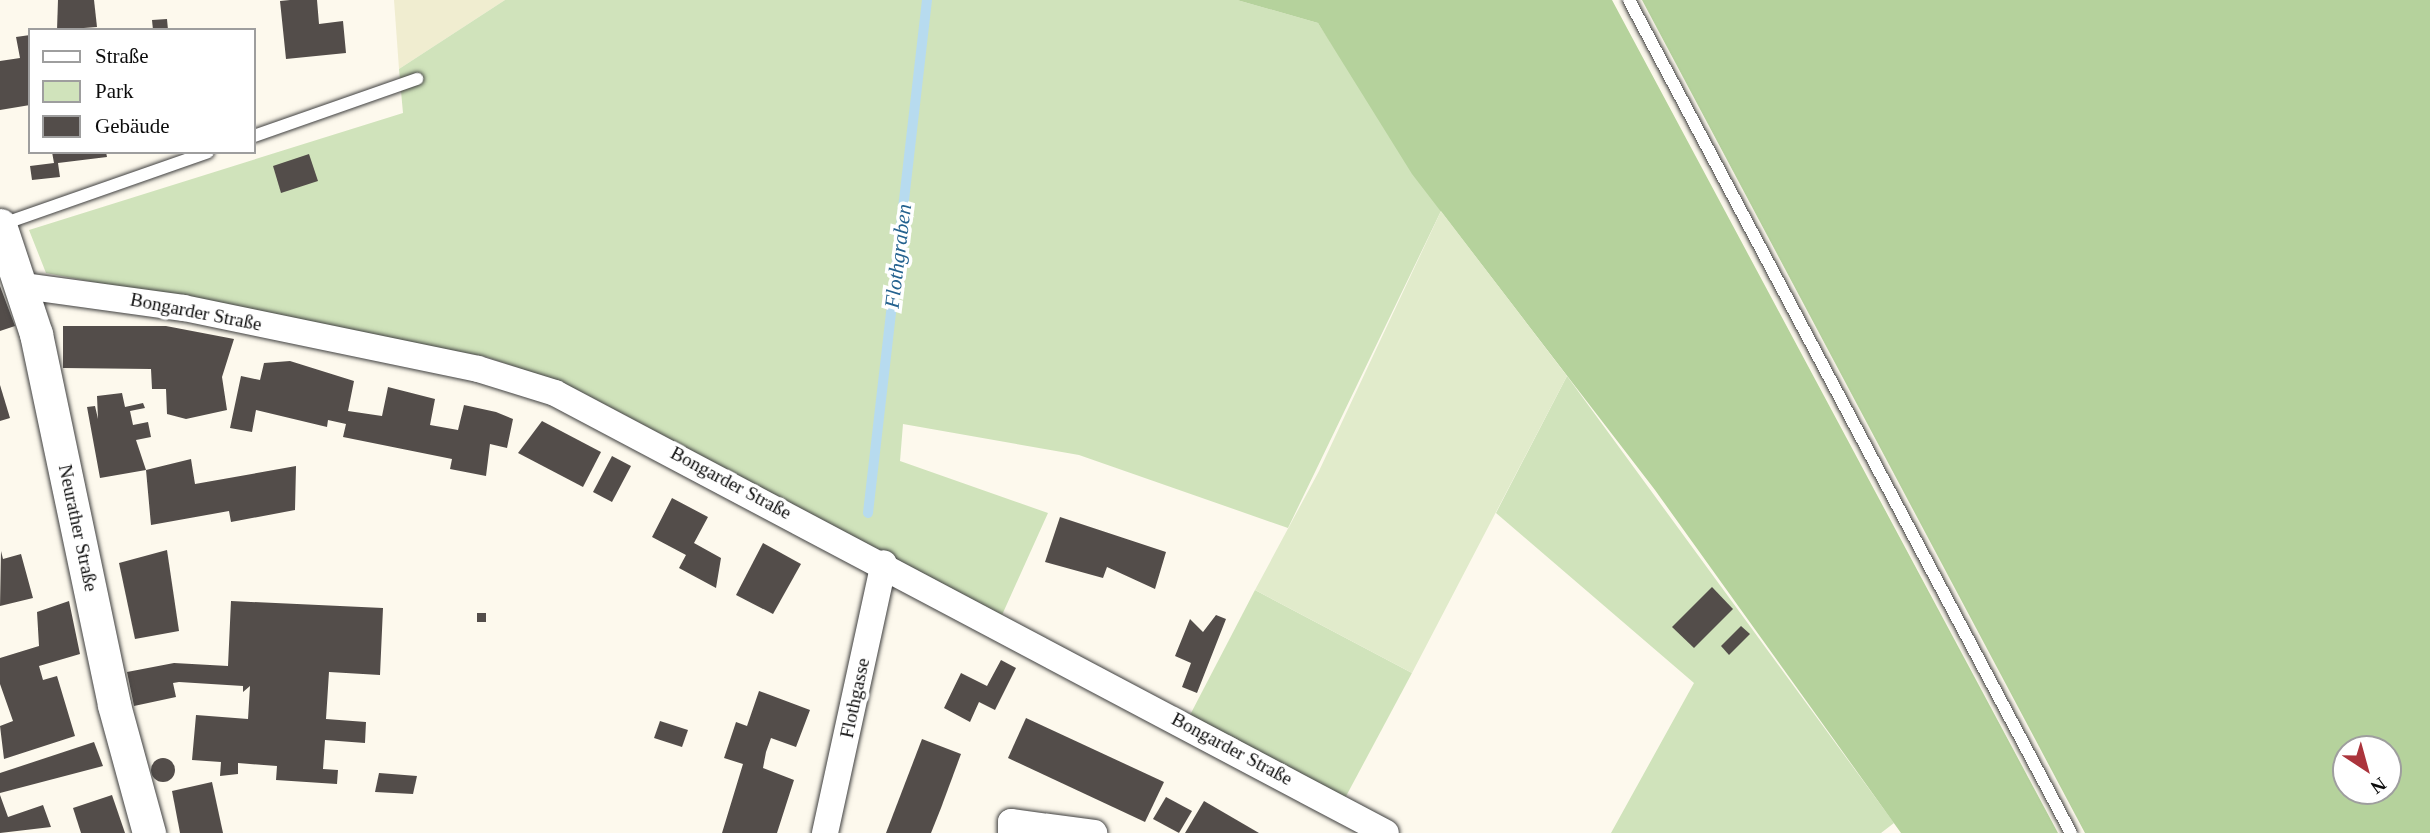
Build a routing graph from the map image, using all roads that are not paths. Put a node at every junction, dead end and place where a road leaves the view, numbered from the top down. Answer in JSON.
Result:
{"nodes":[{"id":1,"x":1629,"y":0,"type":"edge"},
{"id":2,"x":417,"y":79,"type":"dead end"},
{"id":3,"x":256,"y":135,"type":"edge"},
{"id":4,"x":202,"y":154,"type":"edge"},
{"id":5,"x":0,"y":225,"type":"edge"},
{"id":6,"x":23,"y":286,"type":"junction"},
{"id":7,"x":884,"y":563,"type":"junction"},
{"id":8,"x":149,"y":833,"type":"edge"},
{"id":9,"x":825,"y":833,"type":"edge"},
{"id":10,"x":1011,"y":833,"type":"edge"},
{"id":11,"x":1094,"y":833,"type":"edge"},
{"id":12,"x":1385,"y":833,"type":"edge"},
{"id":13,"x":2071,"y":833,"type":"edge"}],
"edges":[{"from":1,"to":13,"type":"lane"},
{"from":2,"to":3,"type":"lane"},
{"from":4,"to":5,"type":"lane"},
{"from":5,"to":6,"type":"street","name":"Neurather Straße"},
{"from":6,"to":7,"type":"street","name":"Bongarder Straße"},
{"from":6,"to":8,"type":"street","name":"Neurather Straße"},
{"from":7,"to":9,"type":"street","name":"Flothgasse"},
{"from":7,"to":12,"type":"street","name":"Bongarder Straße"},
{"from":10,"to":11,"type":"street"}]}
